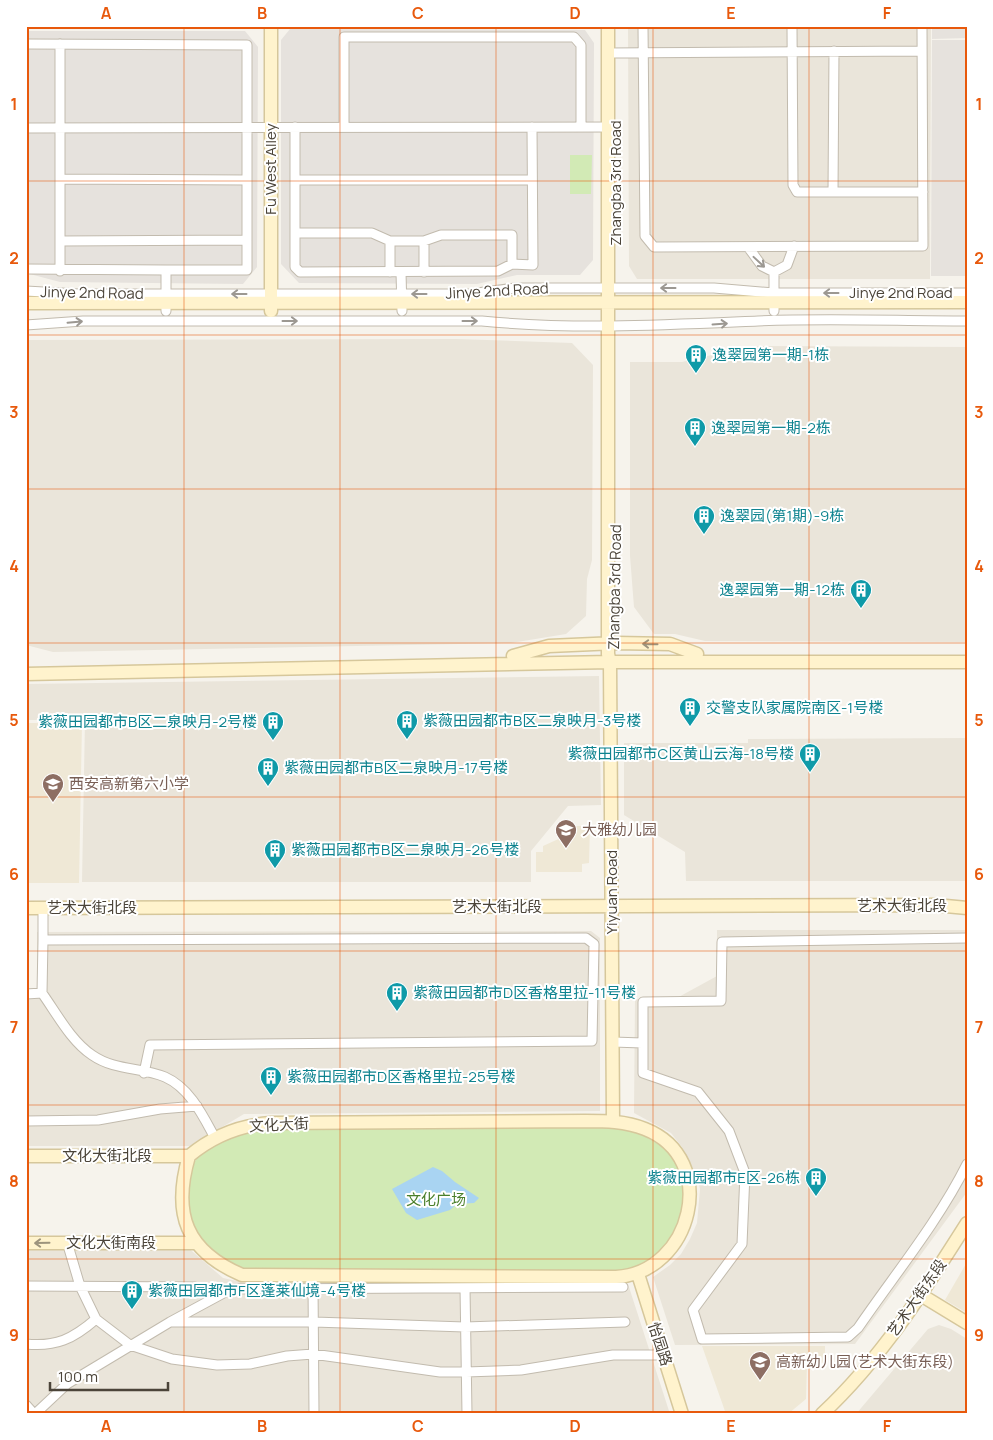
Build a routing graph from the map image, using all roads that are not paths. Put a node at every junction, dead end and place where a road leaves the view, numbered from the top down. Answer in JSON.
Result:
{"nodes":[{"id":1,"x":271,"y":26,"type":"edge"},
{"id":2,"x":608,"y":26,"type":"edge"},
{"id":3,"x":616,"y":26,"type":"edge"},
{"id":4,"x":642,"y":26,"type":"edge"},
{"id":5,"x":792,"y":26,"type":"edge"},
{"id":6,"x":922,"y":26,"type":"edge"},
{"id":7,"x":26,"y":44,"type":"edge"},
{"id":8,"x":60,"y":44,"type":"junction"},
{"id":9,"x":793,"y":51,"type":"junction"},
{"id":10,"x":834,"y":51,"type":"junction"},
{"id":11,"x":922,"y":51,"type":"junction"},
{"id":12,"x":643,"y":52,"type":"junction"},
{"id":13,"x":612,"y":53,"type":"junction"},
{"id":14,"x":294,"y":127,"type":"junction"},
{"id":15,"x":344,"y":127,"type":"junction"},
{"id":16,"x":532,"y":127,"type":"junction"},
{"id":17,"x":581,"y":127,"type":"junction"},
{"id":18,"x":612,"y":127,"type":"junction"},
{"id":19,"x":26,"y":128,"type":"edge"},
{"id":20,"x":60,"y":128,"type":"junction"},
{"id":21,"x":247,"y":128,"type":"junction"},
{"id":22,"x":270,"y":128,"type":"junction"},
{"id":23,"x":60,"y":179,"type":"junction"},
{"id":24,"x":246,"y":180,"type":"junction"},
{"id":25,"x":295,"y":180,"type":"junction"},
{"id":26,"x":532,"y":180,"type":"junction"},
{"id":27,"x":833,"y":192,"type":"junction"},
{"id":28,"x":923,"y":192,"type":"junction"},
{"id":29,"x":295,"y":233,"type":"junction"},
{"id":30,"x":246,"y":240,"type":"junction"},
{"id":31,"x":60,"y":241,"type":"junction"},
{"id":32,"x":390,"y":241,"type":"junction"},
{"id":33,"x":424,"y":241,"type":"junction"},
{"id":34,"x":794,"y":246,"type":"junction"},
{"id":35,"x":748,"y":247,"type":"junction"},
{"id":36,"x":512,"y":264,"type":"junction"},
{"id":37,"x":26,"y":269,"type":"edge"},
{"id":38,"x":166,"y":270,"type":"junction"},
{"id":39,"x":60,"y":271,"type":"junction"},
{"id":40,"x":390,"y":272,"type":"junction"},
{"id":41,"x":401,"y":272,"type":"junction"},
{"id":42,"x":424,"y":272,"type":"junction"},
{"id":43,"x":774,"y":272,"type":"junction"},
{"id":44,"x":612,"y":288,"type":"junction"},
{"id":45,"x":26,"y":291,"type":"edge"},
{"id":46,"x":967,"y":293,"type":"edge"},
{"id":47,"x":774,"y":302,"type":"junction"},
{"id":48,"x":967,"y":302,"type":"edge"},
{"id":49,"x":166,"y":303,"type":"junction"},
{"id":50,"x":271,"y":303,"type":"junction"},
{"id":51,"x":402,"y":303,"type":"junction"},
{"id":52,"x":26,"y":304,"type":"edge"},
{"id":53,"x":612,"y":307,"type":"junction"},
{"id":54,"x":967,"y":311,"type":"edge"},
{"id":55,"x":26,"y":312,"type":"edge"},
{"id":56,"x":967,"y":321,"type":"edge"},
{"id":57,"x":612,"y":325,"type":"junction"},
{"id":58,"x":26,"y":326,"type":"edge"},
{"id":59,"x":612,"y":652,"type":"junction"},
{"id":60,"x":967,"y":654,"type":"edge"},
{"id":61,"x":967,"y":662,"type":"edge"},
{"id":62,"x":26,"y":666,"type":"edge"},
{"id":63,"x":26,"y":674,"type":"edge"},
{"id":64,"x":612,"y":907,"type":"junction"},
{"id":65,"x":26,"y":908,"type":"edge"},
{"id":66,"x":43,"y":908,"type":"junction"},
{"id":67,"x":967,"y":908,"type":"edge"},
{"id":68,"x":967,"y":938,"type":"edge"},
{"id":69,"x":43,"y":940,"type":"junction"},
{"id":70,"x":42,"y":993,"type":"junction"},
{"id":71,"x":26,"y":994,"type":"edge"},
{"id":72,"x":613,"y":1042,"type":"junction"},
{"id":73,"x":642,"y":1043,"type":"junction"},
{"id":74,"x":144,"y":1073,"type":"junction"},
{"id":75,"x":197,"y":1106,"type":"junction"},
{"id":76,"x":26,"y":1121,"type":"edge"},
{"id":77,"x":613,"y":1122,"type":"junction"},
{"id":78,"x":215,"y":1138,"type":"junction"},
{"id":79,"x":26,"y":1156,"type":"edge"},
{"id":80,"x":189,"y":1156,"type":"junction"},
{"id":81,"x":967,"y":1164,"type":"edge"},
{"id":82,"x":967,"y":1224,"type":"edge"},
{"id":83,"x":67,"y":1242,"type":"junction"},
{"id":84,"x":26,"y":1243,"type":"edge"},
{"id":85,"x":195,"y":1243,"type":"junction"},
{"id":86,"x":638,"y":1274,"type":"junction"},
{"id":87,"x":313,"y":1283,"type":"junction"},
{"id":88,"x":26,"y":1286,"type":"edge"},
{"id":89,"x":80,"y":1286,"type":"junction"},
{"id":90,"x":195,"y":1287,"type":"dead end"},
{"id":91,"x":623,"y":1287,"type":"dead end"},
{"id":92,"x":466,"y":1288,"type":"junction"},
{"id":93,"x":921,"y":1295,"type":"junction"},
{"id":94,"x":96,"y":1319,"type":"junction"},
{"id":95,"x":170,"y":1322,"type":"junction"},
{"id":96,"x":314,"y":1322,"type":"junction"},
{"id":97,"x":625,"y":1322,"type":"dead end"},
{"id":98,"x":967,"y":1323,"type":"edge"},
{"id":99,"x":466,"y":1326,"type":"junction"},
{"id":100,"x":26,"y":1344,"type":"edge"},
{"id":101,"x":130,"y":1345,"type":"junction"},
{"id":102,"x":313,"y":1354,"type":"junction"},
{"id":103,"x":664,"y":1354,"type":"junction"},
{"id":104,"x":466,"y":1372,"type":"junction"},
{"id":105,"x":26,"y":1405,"type":"edge"},
{"id":106,"x":35,"y":1414,"type":"edge"},
{"id":107,"x":314,"y":1414,"type":"edge"},
{"id":108,"x":467,"y":1414,"type":"edge"},
{"id":109,"x":682,"y":1414,"type":"edge"},
{"id":110,"x":822,"y":1414,"type":"edge"}],
"edges":[{"from":1,"to":22,"type":"street","name":"Fu West Alley"},
{"from":2,"to":13,"type":"street","name":"Zhangba 3rd Road"},
{"from":3,"to":13,"type":"street","name":"Zhangba 3rd Road"},
{"from":4,"to":12,"type":"street"},
{"from":5,"to":9,"type":"street"},
{"from":6,"to":11,"type":"street"},
{"from":7,"to":8,"type":"street"},
{"from":8,"to":20,"type":"street"},
{"from":8,"to":21,"type":"street"},
{"from":9,"to":10,"type":"street"},
{"from":9,"to":12,"type":"street"},
{"from":9,"to":27,"type":"street"},
{"from":10,"to":11,"type":"street"},
{"from":10,"to":27,"type":"street"},
{"from":11,"to":28,"type":"street"},
{"from":12,"to":13,"type":"street"},
{"from":12,"to":35,"type":"street"},
{"from":13,"to":18,"type":"street","name":"Zhangba 3rd Road"},
{"from":14,"to":15,"type":"street"},
{"from":14,"to":22,"type":"street"},
{"from":14,"to":25,"type":"street"},
{"from":15,"to":16,"type":"street"},
{"from":15,"to":17,"type":"street"},
{"from":16,"to":17,"type":"street"},
{"from":16,"to":26,"type":"street"},
{"from":17,"to":18,"type":"street"},
{"from":18,"to":44,"type":"street","name":"Zhangba 3rd Road"},
{"from":19,"to":20,"type":"street"},
{"from":20,"to":21,"type":"street"},
{"from":20,"to":23,"type":"street"},
{"from":21,"to":22,"type":"street"},
{"from":21,"to":24,"type":"street"},
{"from":22,"to":50,"type":"street","name":"Fu West Alley"},
{"from":23,"to":24,"type":"street"},
{"from":23,"to":31,"type":"street"},
{"from":24,"to":30,"type":"street"},
{"from":25,"to":26,"type":"street"},
{"from":25,"to":29,"type":"street"},
{"from":26,"to":36,"type":"street"},
{"from":27,"to":28,"type":"street"},
{"from":28,"to":34,"type":"street"},
{"from":29,"to":32,"type":"street"},
{"from":29,"to":40,"type":"street"},
{"from":30,"to":31,"type":"street"},
{"from":30,"to":38,"type":"street"},
{"from":31,"to":39,"type":"street"},
{"from":32,"to":33,"type":"street"},
{"from":32,"to":40,"type":"street"},
{"from":33,"to":36,"type":"street"},
{"from":33,"to":42,"type":"street"},
{"from":34,"to":35,"type":"street"},
{"from":34,"to":43,"type":"street"},
{"from":35,"to":43,"type":"street","one_way":true},
{"from":36,"to":42,"type":"street"},
{"from":37,"to":39,"type":"street"},
{"from":38,"to":39,"type":"street"},
{"from":38,"to":49,"type":"street"},
{"from":40,"to":41,"type":"street"},
{"from":41,"to":42,"type":"street"},
{"from":41,"to":51,"type":"street"},
{"from":43,"to":47,"type":"street"},
{"from":47,"to":44,"type":"street","name":"Jinye 2nd Road","one_way":true},
{"from":44,"to":51,"type":"street","name":"Jinye 2nd Road","one_way":true},
{"from":44,"to":53,"type":"street","name":"Zhangba 3rd Road"},
{"from":45,"to":49,"type":"street","name":"Jinye 2nd Road"},
{"from":46,"to":47,"type":"street","name":"Jinye 2nd Road","one_way":true},
{"from":47,"to":48,"type":"street","name":"Jinye 2nd Road"},
{"from":47,"to":53,"type":"street","name":"Jinye 2nd Road"},
{"from":47,"to":54,"type":"street","name":"Jinye 2nd Road"},
{"from":49,"to":50,"type":"street","name":"Jinye 2nd Road"},
{"from":49,"to":52,"type":"street","name":"Jinye 2nd Road"},
{"from":49,"to":55,"type":"street","name":"Jinye 2nd Road"},
{"from":50,"to":51,"type":"street","name":"Jinye 2nd Road"},
{"from":51,"to":53,"type":"street","name":"Jinye 2nd Road"},
{"from":53,"to":57,"type":"street","name":"Zhangba 3rd Road"},
{"from":57,"to":56,"type":"street","name":"Jinye 2nd Road","one_way":true},
{"from":58,"to":57,"type":"street","name":"Jinye 2nd Road","one_way":true},
{"from":57,"to":59,"type":"street","name":"Zhangba 3rd Road"},
{"from":60,"to":59,"type":"street","one_way":true},
{"from":59,"to":61,"type":"street"},
{"from":59,"to":62,"type":"street"},
{"from":59,"to":63,"type":"street"},
{"from":59,"to":64,"type":"street","name":"Yiyuan Road"},
{"from":64,"to":66,"type":"street","name":"艺术大街北段"},
{"from":64,"to":67,"type":"street","name":"艺术大街北段"},
{"from":64,"to":72,"type":"street","name":"Yiyuan Road"},
{"from":65,"to":66,"type":"street","name":"艺术大街北段"},
{"from":66,"to":69,"type":"street"},
{"from":68,"to":73,"type":"street"},
{"from":69,"to":70,"type":"street"},
{"from":69,"to":74,"type":"street"},
{"from":70,"to":71,"type":"street"},
{"from":70,"to":74,"type":"street"},
{"from":72,"to":73,"type":"street"},
{"from":72,"to":77,"type":"street","name":"Yiyuan Road"},
{"from":73,"to":81,"type":"street"},
{"from":74,"to":75,"type":"street"},
{"from":75,"to":76,"type":"street"},
{"from":75,"to":78,"type":"street"},
{"from":77,"to":78,"type":"street","name":"文化大街"},
{"from":77,"to":86,"type":"street","name":"文化大街"},
{"from":78,"to":80,"type":"street","name":"文化大街"},
{"from":79,"to":80,"type":"street","name":"文化大街北段"},
{"from":80,"to":85,"type":"street"},
{"from":82,"to":93,"type":"street","name":"艺术大街东段"},
{"from":83,"to":84,"type":"street","name":"文化大街南段","one_way":true},
{"from":83,"to":85,"type":"street","name":"文化大街南段"},
{"from":83,"to":89,"type":"street"},
{"from":85,"to":87,"type":"street"},
{"from":86,"to":87,"type":"street"},
{"from":86,"to":103,"type":"street","name":"怡园路"},
{"from":87,"to":92,"type":"street"},
{"from":87,"to":95,"type":"street"},
{"from":87,"to":96,"type":"street"},
{"from":88,"to":89,"type":"street"},
{"from":89,"to":90,"type":"street"},
{"from":89,"to":94,"type":"street"},
{"from":91,"to":92,"type":"street"},
{"from":92,"to":99,"type":"street"},
{"from":93,"to":98,"type":"street"},
{"from":93,"to":110,"type":"street","name":"艺术大街东段"},
{"from":94,"to":100,"type":"street"},
{"from":94,"to":101,"type":"street"},
{"from":95,"to":96,"type":"street"},
{"from":95,"to":101,"type":"street"},
{"from":96,"to":99,"type":"street"},
{"from":96,"to":102,"type":"street"},
{"from":97,"to":99,"type":"street"},
{"from":99,"to":104,"type":"street"},
{"from":101,"to":102,"type":"street"},
{"from":101,"to":106,"type":"street"},
{"from":102,"to":104,"type":"street"},
{"from":102,"to":107,"type":"street"},
{"from":103,"to":104,"type":"street"},
{"from":103,"to":109,"type":"street","name":"怡园路"},
{"from":104,"to":108,"type":"street"},
{"from":105,"to":106,"type":"street"}]}
